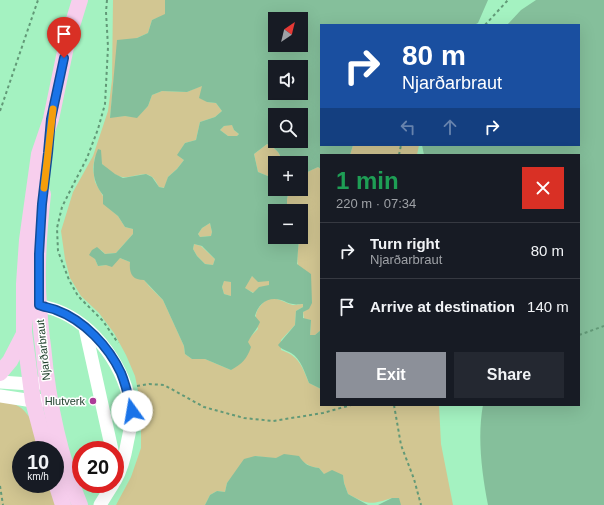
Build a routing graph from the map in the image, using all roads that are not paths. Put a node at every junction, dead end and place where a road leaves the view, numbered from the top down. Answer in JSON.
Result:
{"nodes":[{"id":1,"x":80,"y":0,"type":"edge"},
{"id":2,"x":51,"y":119,"type":"junction"},
{"id":3,"x":39,"y":305,"type":"junction"},
{"id":4,"x":85,"y":328,"type":"junction"},
{"id":5,"x":24,"y":332,"type":"junction"},
{"id":6,"x":0,"y":373,"type":"edge"},
{"id":7,"x":0,"y":382,"type":"edge"},
{"id":8,"x":46,"y":382,"type":"junction"},
{"id":9,"x":30,"y":384,"type":"junction"},
{"id":10,"x":0,"y":396,"type":"edge"},
{"id":11,"x":49,"y":400,"type":"junction"},
{"id":12,"x":33,"y":401,"type":"junction"},
{"id":13,"x":44,"y":441,"type":"edge"},
{"id":14,"x":110,"y":441,"type":"edge"},
{"id":15,"x":124,"y":458,"type":"edge"},
{"id":16,"x":59,"y":493,"type":"edge"},
{"id":17,"x":106,"y":493,"type":"edge"},
{"id":18,"x":63,"y":505,"type":"edge"},
{"id":19,"x":80,"y":505,"type":"edge"},
{"id":20,"x":100,"y":505,"type":"edge"}],
"edges":[{"from":1,"to":2,"type":"main road","name":"Njarðarbraut"},
{"from":2,"to":3,"type":"main road","name":"Njarðarbraut"},
{"from":2,"to":5,"type":"main road","name":"Njarðarbraut"},
{"from":3,"to":4,"type":"street"},
{"from":3,"to":8,"type":"main road","name":"Njarðarbraut"},
{"from":4,"to":14,"type":"street"},
{"from":4,"to":15,"type":"street"},
{"from":5,"to":6,"type":"main road"},
{"from":5,"to":9,"type":"main road","name":"Njarðarbraut"},
{"from":7,"to":9,"type":"street"},
{"from":8,"to":9,"type":"street"},
{"from":8,"to":11,"type":"main road","name":"Njarðarbraut"},
{"from":9,"to":12,"type":"main road","name":"Njarðarbraut"},
{"from":10,"to":12,"type":"street"},
{"from":11,"to":12,"type":"street"},
{"from":11,"to":19,"type":"main road","name":"Njarðarbraut"},
{"from":12,"to":13,"type":"main road","name":"Njarðarbraut"},
{"from":16,"to":18,"type":"main road"},
{"from":17,"to":20,"type":"street"}]}
